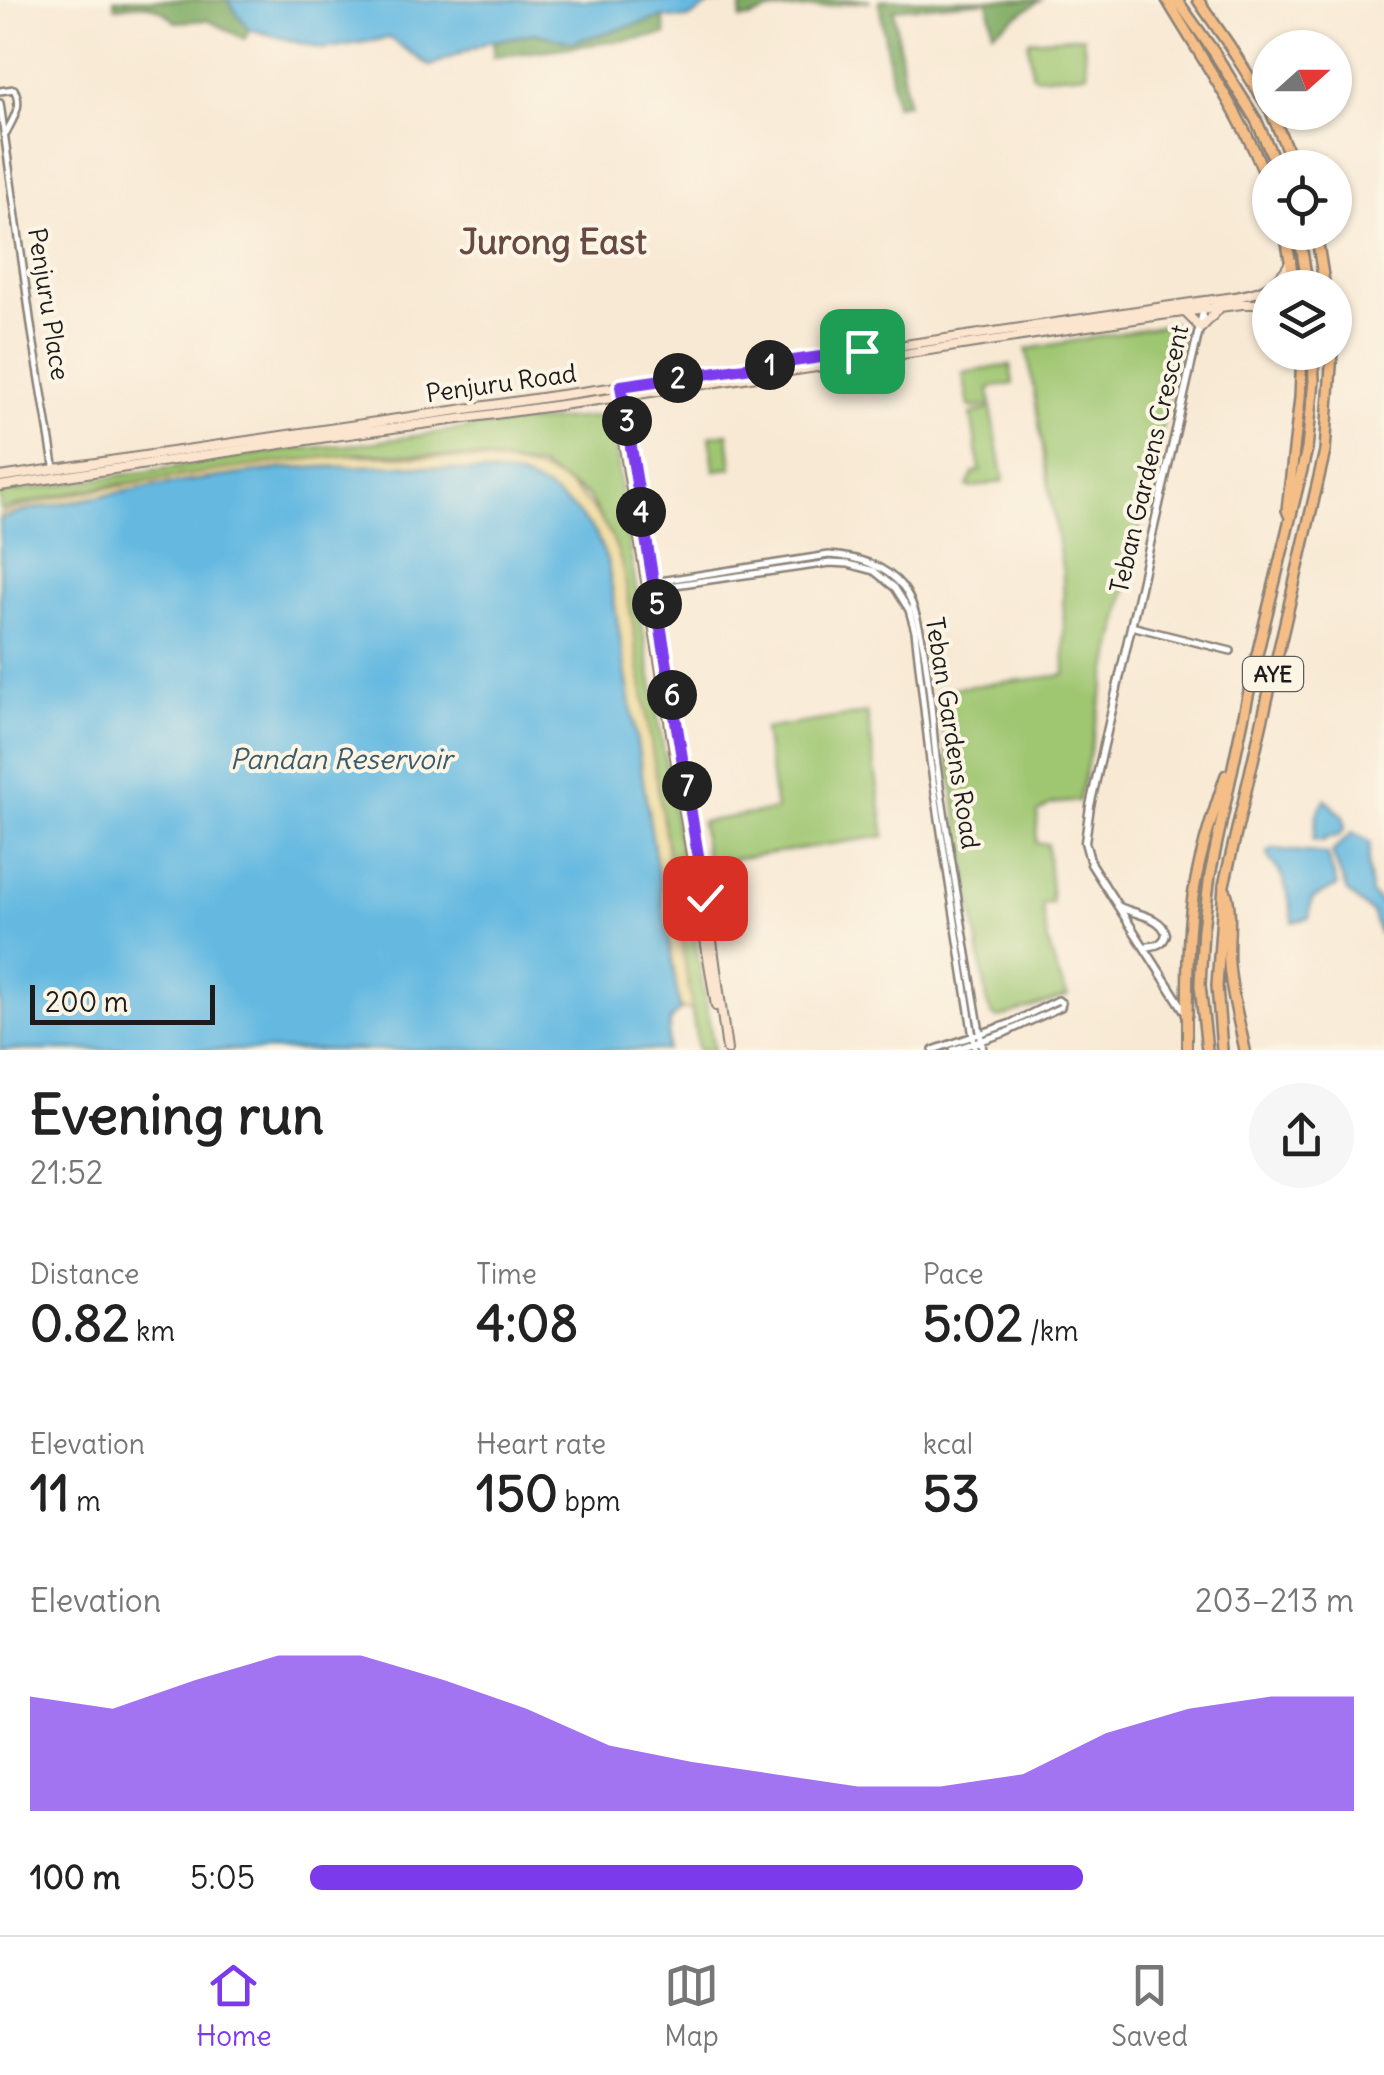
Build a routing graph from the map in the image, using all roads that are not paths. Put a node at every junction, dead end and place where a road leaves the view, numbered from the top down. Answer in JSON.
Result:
{"nodes":[{"id":1,"x":1167,"y":0,"type":"edge"},
{"id":2,"x":1177,"y":0,"type":"edge"},
{"id":3,"x":1198,"y":0,"type":"edge"},
{"id":4,"x":1252,"y":81,"type":"edge"},
{"id":5,"x":0,"y":91,"type":"edge"},
{"id":6,"x":0,"y":104,"type":"edge"},
{"id":7,"x":4,"y":136,"type":"junction"},
{"id":8,"x":1255,"y":150,"type":"edge"},
{"id":9,"x":1270,"y":150,"type":"edge"},
{"id":10,"x":1290,"y":250,"type":"edge"},
{"id":11,"x":1292,"y":260,"type":"junction"},
{"id":12,"x":1293,"y":270,"type":"edge"},
{"id":13,"x":1204,"y":305,"type":"junction"},
{"id":14,"x":1252,"y":305,"type":"edge"},
{"id":15,"x":1222,"y":307,"type":"junction"},
{"id":16,"x":1184,"y":312,"type":"junction"},
{"id":17,"x":1201,"y":328,"type":"junction"},
{"id":18,"x":935,"y":344,"type":"junction"},
{"id":19,"x":1301,"y":370,"type":"edge"},
{"id":20,"x":1314,"y":370,"type":"edge"},
{"id":21,"x":1331,"y":370,"type":"edge"},
{"id":22,"x":618,"y":392,"type":"junction"},
{"id":23,"x":55,"y":473,"type":"junction"},
{"id":24,"x":0,"y":478,"type":"edge"},
{"id":25,"x":0,"y":486,"type":"edge"},
{"id":26,"x":1290,"y":517,"type":"junction"},
{"id":27,"x":650,"y":586,"type":"junction"},
{"id":28,"x":1131,"y":626,"type":"junction"},
{"id":29,"x":1231,"y":651,"type":"dead end"},
{"id":30,"x":1240,"y":735,"type":"junction"},
{"id":31,"x":1224,"y":885,"type":"junction"},
{"id":32,"x":1117,"y":906,"type":"junction"},
{"id":33,"x":1144,"y":947,"type":"junction"},
{"id":34,"x":1187,"y":1014,"type":"junction"},
{"id":35,"x":977,"y":1041,"type":"edge"},
{"id":36,"x":725,"y":1050,"type":"edge"},
{"id":37,"x":933,"y":1050,"type":"edge"},
{"id":38,"x":953,"y":1050,"type":"edge"},
{"id":39,"x":983,"y":1050,"type":"edge"},
{"id":40,"x":1186,"y":1050,"type":"edge"},
{"id":41,"x":1207,"y":1050,"type":"edge"},
{"id":42,"x":1222,"y":1050,"type":"edge"},
{"id":43,"x":1246,"y":1050,"type":"edge"}],
"edges":[{"from":1,"to":8,"type":"highway"},
{"from":2,"to":9,"type":"highway"},
{"from":3,"to":4,"type":"highway"},
{"from":5,"to":7,"type":"street","name":"Penjuru Place"},
{"from":6,"to":7,"type":"street","name":"Penjuru Place"},
{"from":7,"to":23,"type":"street","name":"Penjuru Place"},
{"from":10,"to":11,"type":"highway"},
{"from":11,"to":12,"type":"highway"},
{"from":11,"to":13,"type":"main road","name":"Penjuru Road"},
{"from":13,"to":15,"type":"main road","name":"Penjuru Road"},
{"from":13,"to":16,"type":"main road","name":"Penjuru Road"},
{"from":13,"to":17,"type":"street","name":"Teban Gardens Crescent"},
{"from":13,"to":18,"type":"main road","name":"Penjuru Road"},
{"from":14,"to":15,"type":"main road","name":"Penjuru Road"},
{"from":15,"to":17,"type":"main road"},
{"from":16,"to":17,"type":"main road"},
{"from":16,"to":18,"type":"main road","name":"Penjuru Road"},
{"from":17,"to":28,"type":"street","name":"Teban Gardens Crescent"},
{"from":18,"to":22,"type":"main road","name":"Penjuru Road"},
{"from":19,"to":26,"type":"highway"},
{"from":20,"to":26,"type":"highway","number":"AYE"},
{"from":21,"to":31,"type":"highway","number":"AYE"},
{"from":22,"to":23,"type":"main road","name":"Penjuru Road"},
{"from":22,"to":27,"type":"main road"},
{"from":23,"to":24,"type":"main road","name":"Penjuru Road"},
{"from":23,"to":25,"type":"main road","name":"Penjuru Road"},
{"from":26,"to":30,"type":"highway","number":"AYE"},
{"from":27,"to":35,"type":"street","name":"Teban Gardens Road"},
{"from":27,"to":36,"type":"main road"},
{"from":28,"to":29,"type":"street","name":"Teban Gardens Crescent"},
{"from":28,"to":32,"type":"street","name":"Teban Gardens Crescent"},
{"from":30,"to":34,"type":"highway"},
{"from":30,"to":41,"type":"highway","number":"AYE"},
{"from":31,"to":42,"type":"highway","number":"AYE"},
{"from":31,"to":43,"type":"highway"},
{"from":32,"to":33,"type":"street","name":"Teban Gardens Crescent"},
{"from":32,"to":33,"type":"street"},
{"from":33,"to":34,"type":"street","name":"Teban Gardens Crescent"},
{"from":34,"to":40,"type":"main road"},
{"from":35,"to":35,"type":"street"},
{"from":35,"to":37,"type":"street"},
{"from":35,"to":38,"type":"street"},
{"from":35,"to":39,"type":"street","name":"Teban Gardens Road"}]}
